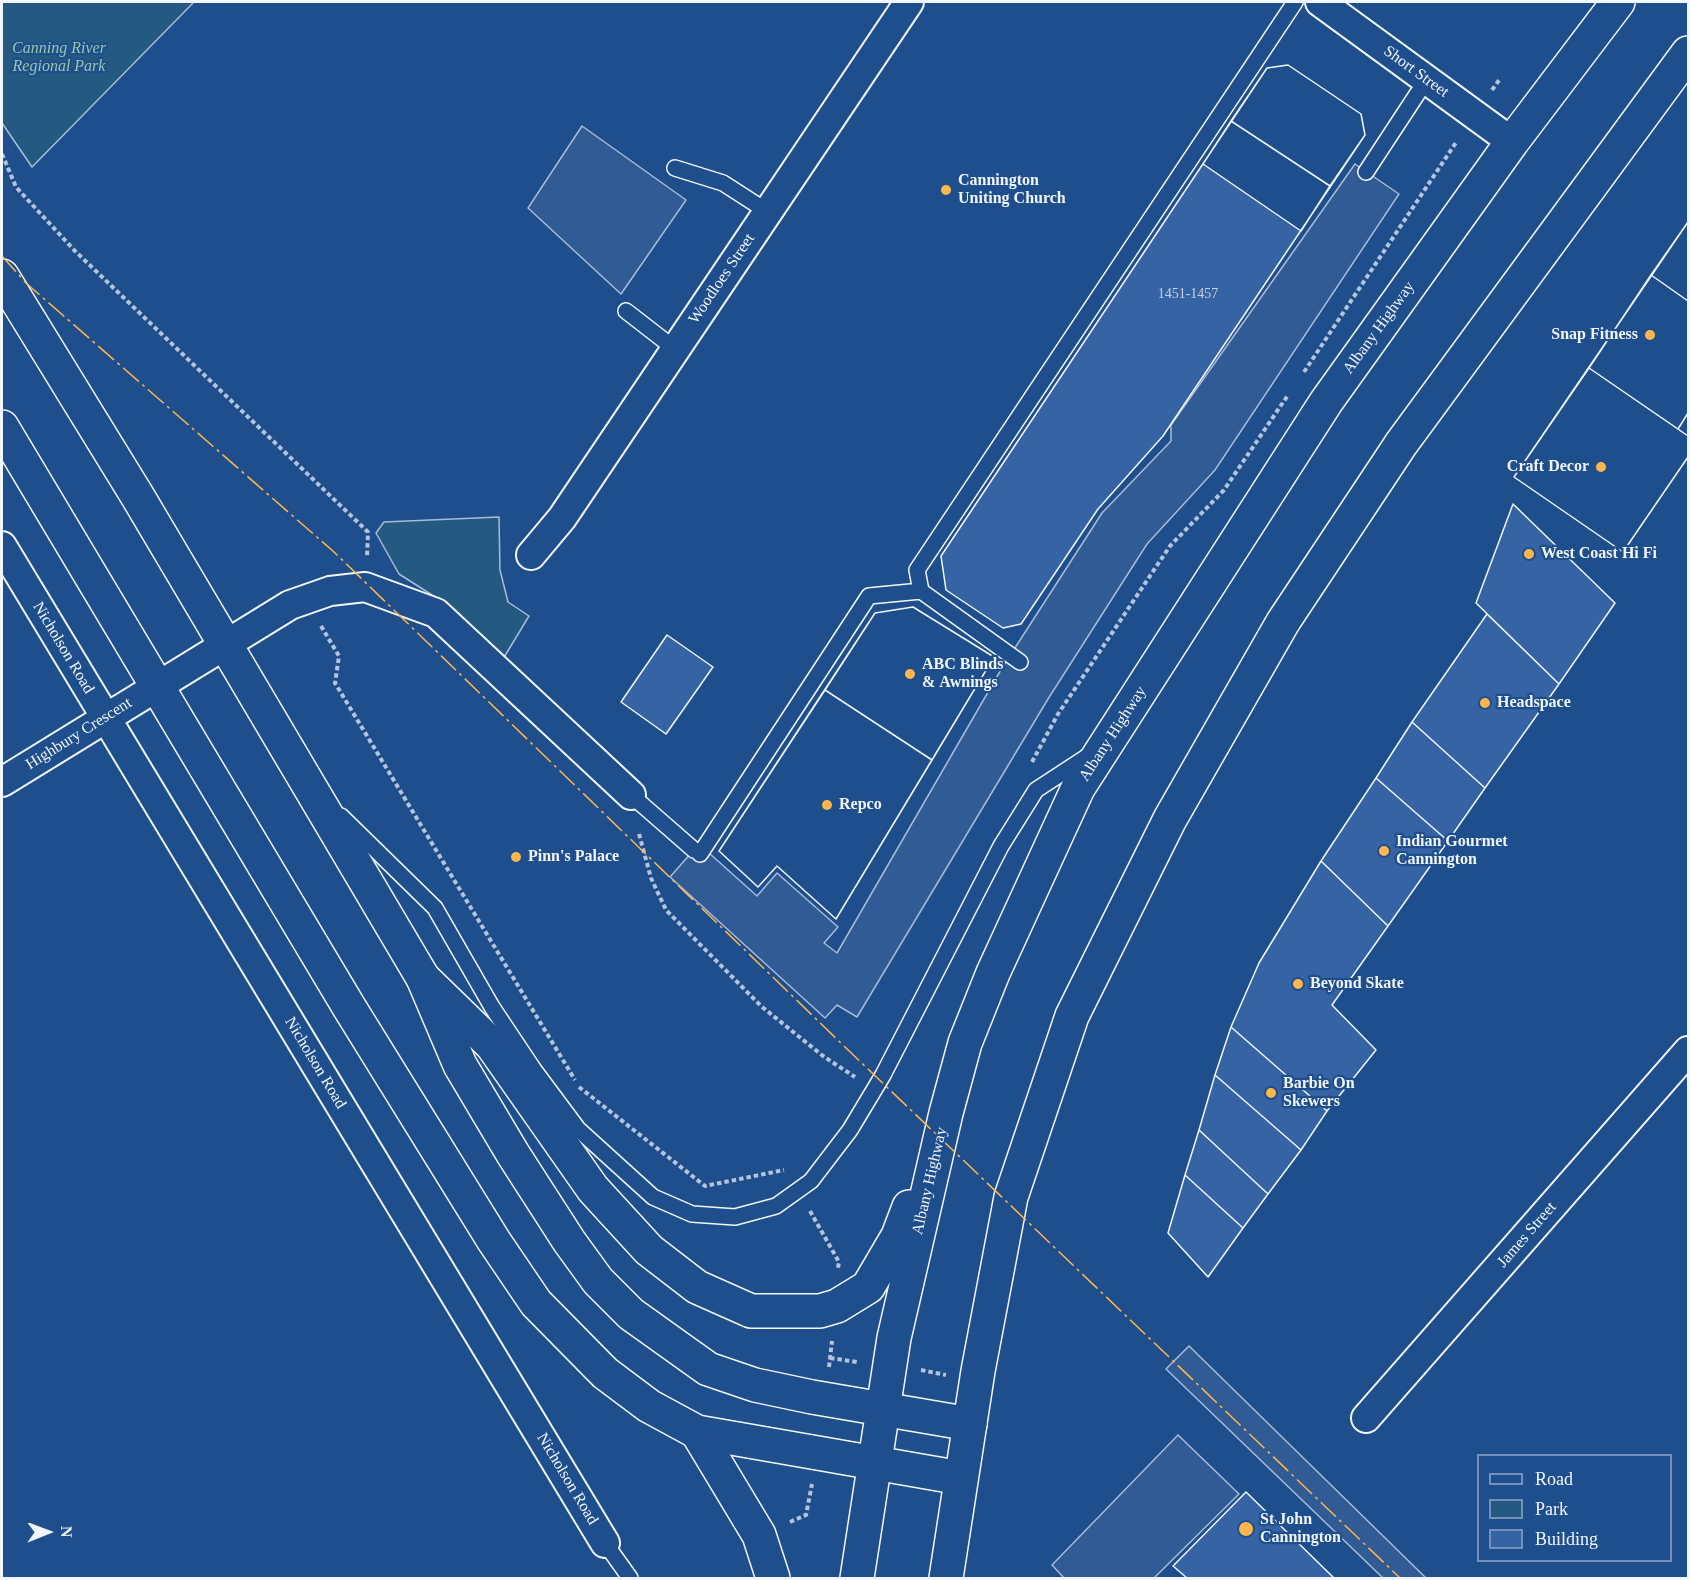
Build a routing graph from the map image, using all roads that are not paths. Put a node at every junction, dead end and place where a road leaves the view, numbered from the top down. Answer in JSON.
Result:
{"nodes":[{"id":1,"x":909,"y":2,"type":"edge"},
{"id":2,"x":1295,"y":2,"type":"edge"},
{"id":3,"x":1320,"y":2,"type":"edge"},
{"id":4,"x":1618,"y":2,"type":"edge"},
{"id":5,"x":1689,"y":53,"type":"edge"},
{"id":6,"x":1427,"y":79,"type":"junction"},
{"id":7,"x":1512,"y":142,"type":"junction"},
{"id":8,"x":675,"y":168,"type":"dead end"},
{"id":9,"x":1366,"y":172,"type":"dead end"},
{"id":10,"x":768,"y":212,"type":"junction"},
{"id":11,"x":2,"y":276,"type":"edge"},
{"id":12,"x":626,"y":311,"type":"dead end"},
{"id":13,"x":675,"y":349,"type":"junction"},
{"id":14,"x":2,"y":427,"type":"edge"},
{"id":15,"x":2,"y":546,"type":"edge"},
{"id":16,"x":531,"y":555,"type":"dead end"},
{"id":17,"x":921,"y":591,"type":"junction"},
{"id":18,"x":226,"y":645,"type":"junction"},
{"id":19,"x":1020,"y":662,"type":"dead end"},
{"id":20,"x":156,"y":687,"type":"junction"},
{"id":21,"x":105,"y":718,"type":"junction"},
{"id":22,"x":1107,"y":743,"type":"junction"},
{"id":23,"x":2,"y":782,"type":"edge"},
{"id":24,"x":310,"y":786,"type":"junction"},
{"id":25,"x":631,"y":795,"type":"joint"},
{"id":26,"x":423,"y":978,"type":"junction"},
{"id":27,"x":1689,"y":1051,"type":"edge"},
{"id":28,"x":946,"y":1113,"type":"junction"},
{"id":29,"x":883,"y":1409,"type":"junction"},
{"id":30,"x":1366,"y":1418,"type":"dead end"},
{"id":31,"x":970,"y":1424,"type":"junction"},
{"id":32,"x":698,"y":1432,"type":"junction"},
{"id":33,"x":874,"y":1463,"type":"junction"},
{"id":34,"x":961,"y":1478,"type":"junction"},
{"id":35,"x":605,"y":1543,"type":"joint"},
{"id":36,"x":630,"y":1578,"type":"edge"},
{"id":37,"x":773,"y":1578,"type":"edge"},
{"id":38,"x":857,"y":1578,"type":"edge"},
{"id":39,"x":946,"y":1578,"type":"edge"}],
"edges":[{"from":1,"to":10,"type":"street","name":"Woodloes Street"},
{"from":2,"to":17,"type":"lane"},
{"from":3,"to":6,"type":"street","name":"Short Street"},
{"from":4,"to":7,"type":"main road","name":"Albany Highway"},
{"from":5,"to":31,"type":"main road"},
{"from":6,"to":7,"type":"street","name":"Short Street"},
{"from":6,"to":9,"type":"lane"},
{"from":7,"to":22,"type":"main road","name":"Albany Highway"},
{"from":8,"to":10,"type":"lane"},
{"from":10,"to":13,"type":"street","name":"Woodloes Street"},
{"from":11,"to":18,"type":"main road"},
{"from":12,"to":13,"type":"lane"},
{"from":13,"to":16,"type":"street","name":"Woodloes Street"},
{"from":14,"to":20,"type":"main road"},
{"from":15,"to":21,"type":"street","name":"Nicholson Road"},
{"from":17,"to":19,"type":"lane"},
{"from":17,"to":25,"type":"lane"},
{"from":18,"to":20,"type":"street"},
{"from":18,"to":24,"type":"main road"},
{"from":18,"to":25,"type":"street"},
{"from":20,"to":21,"type":"street","name":"Highbury Crescent"},
{"from":20,"to":32,"type":"main road"},
{"from":21,"to":23,"type":"street","name":"Highbury Crescent"},
{"from":21,"to":35,"type":"street","name":"Nicholson Road"},
{"from":22,"to":24,"type":"lane"},
{"from":22,"to":28,"type":"main road","name":"Albany Highway"},
{"from":24,"to":26,"type":"main road"},
{"from":26,"to":28,"type":"main road"},
{"from":26,"to":29,"type":"main road"},
{"from":27,"to":30,"type":"street","name":"James Street"},
{"from":28,"to":29,"type":"main road","name":"Albany Highway"},
{"from":29,"to":31,"type":"main road"},
{"from":29,"to":33,"type":"main road","name":"Albany Highway"},
{"from":31,"to":34,"type":"main road"},
{"from":32,"to":33,"type":"main road"},
{"from":32,"to":37,"type":"main road"},
{"from":33,"to":34,"type":"main road"},
{"from":33,"to":38,"type":"main road","name":"Albany Highway"},
{"from":34,"to":39,"type":"main road"},
{"from":35,"to":36,"type":"lane","name":"Nicholson Road"}]}
